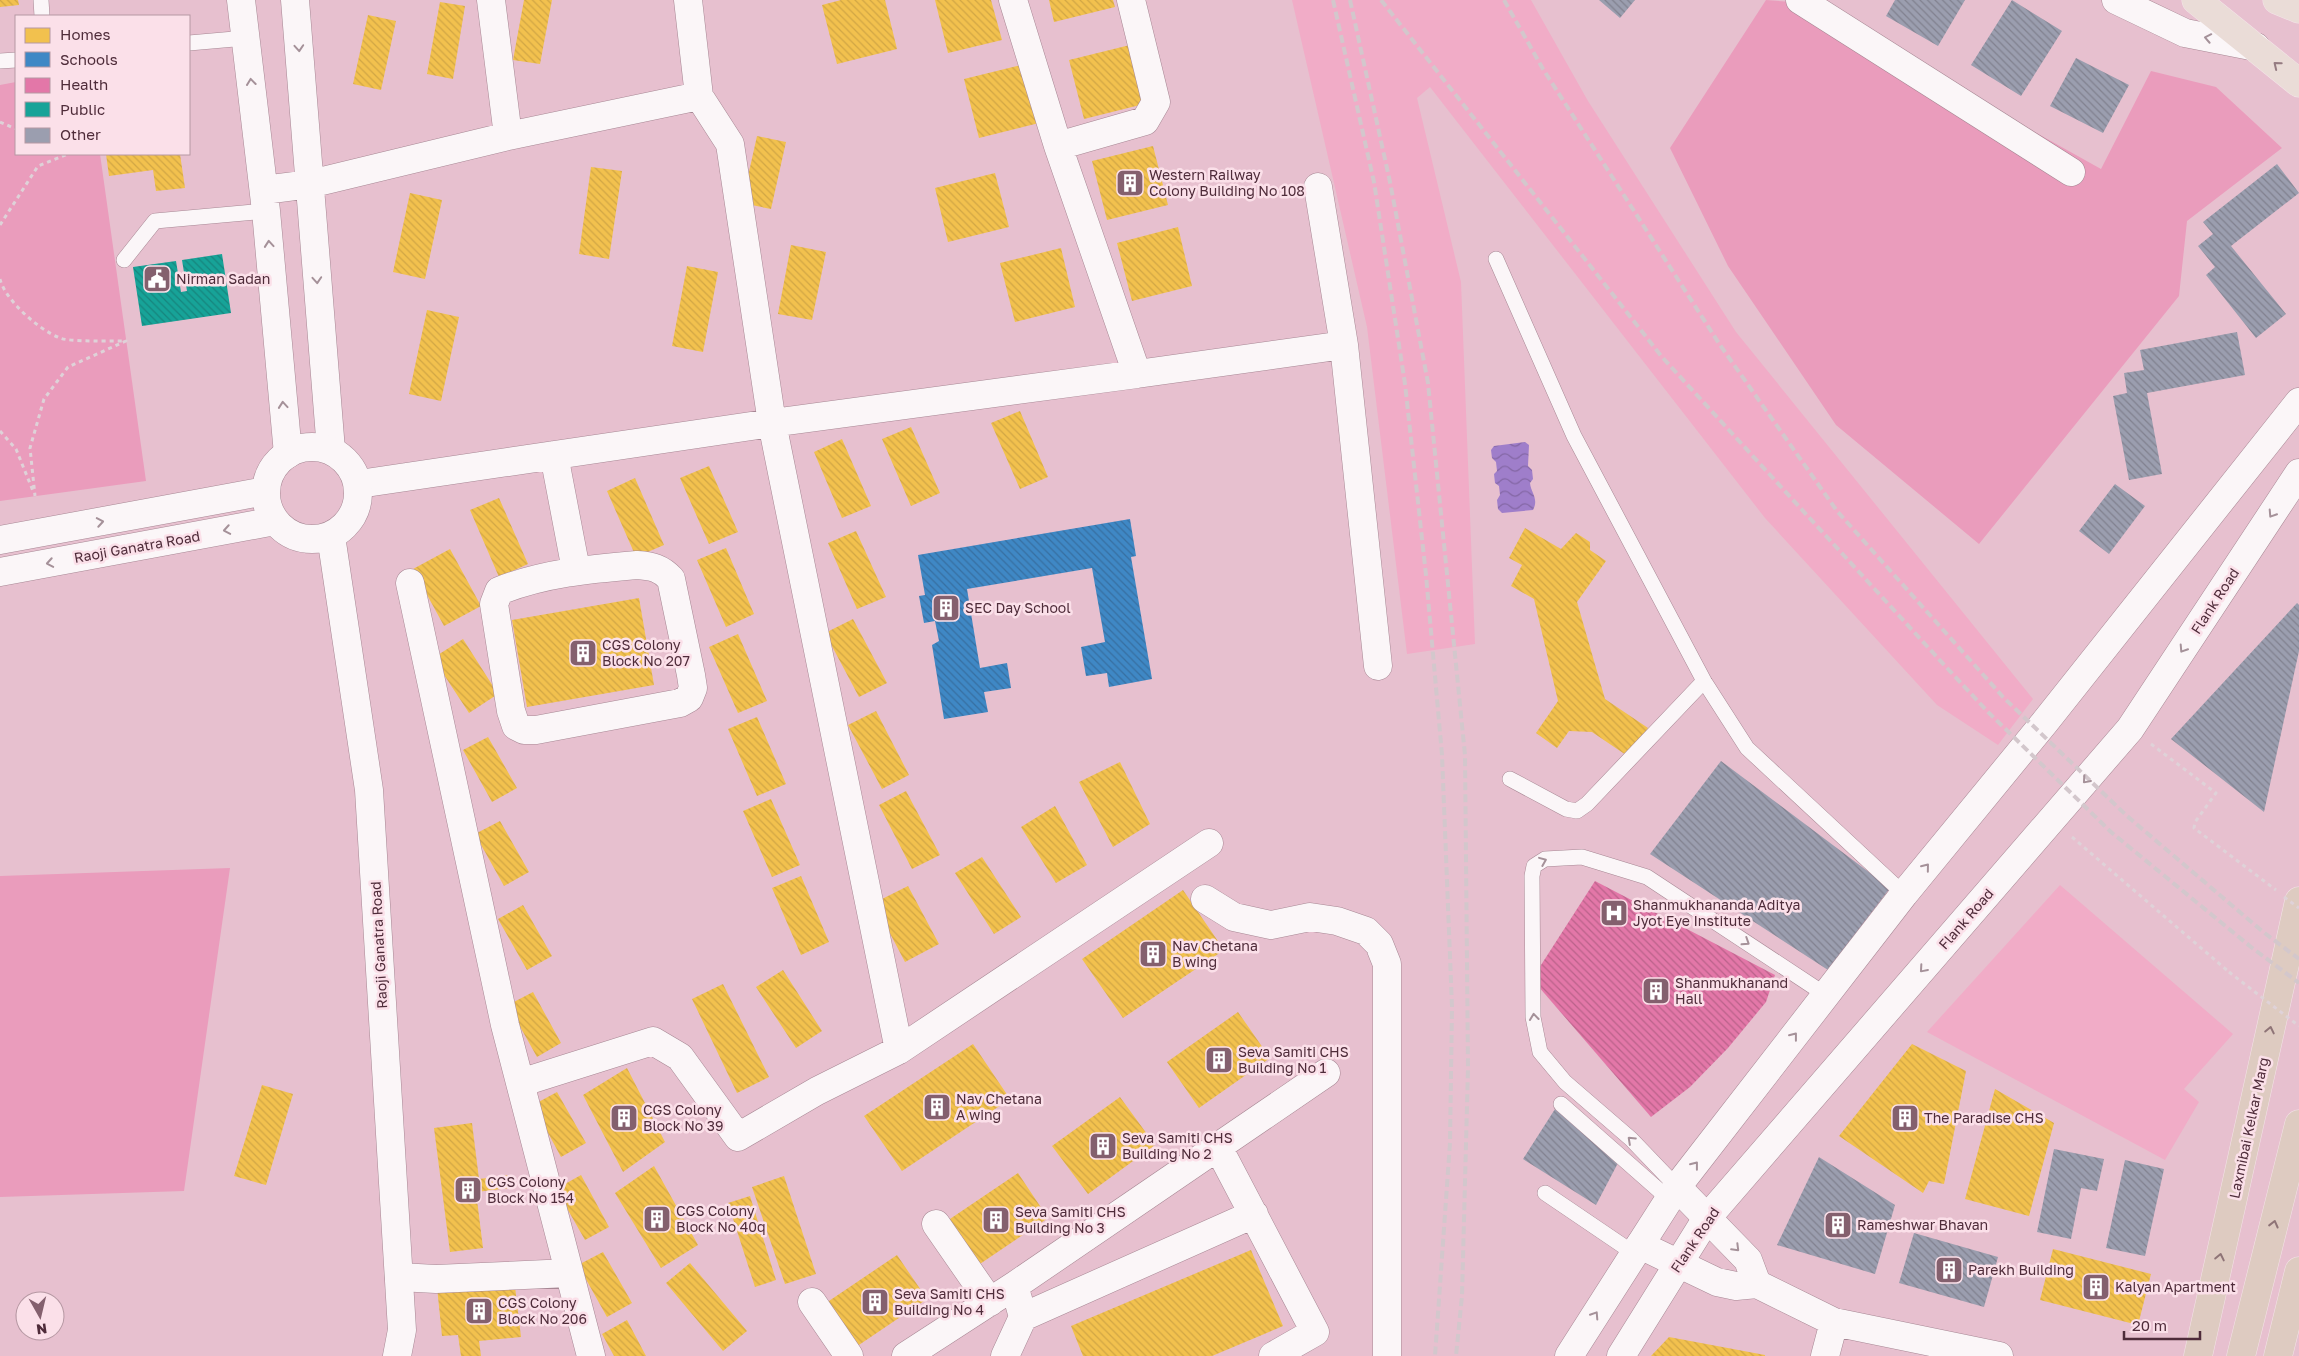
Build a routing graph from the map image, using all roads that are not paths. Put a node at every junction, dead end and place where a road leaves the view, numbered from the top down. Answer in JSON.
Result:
{"nodes":[{"id":1,"x":41,"y":0,"type":"edge"},
{"id":2,"x":241,"y":0,"type":"edge"},
{"id":3,"x":294,"y":0,"type":"edge"},
{"id":4,"x":491,"y":0,"type":"edge"},
{"id":5,"x":688,"y":0,"type":"edge"},
{"id":6,"x":1013,"y":0,"type":"edge"},
{"id":7,"x":1131,"y":0,"type":"edge"},
{"id":8,"x":1800,"y":0,"type":"edge"},
{"id":9,"x":2116,"y":0,"type":"edge"},
{"id":10,"x":2196,"y":0,"type":"edge"},
{"id":11,"x":2277,"y":0,"type":"edge"},
{"id":12,"x":2299,"y":9,"type":"edge"},
{"id":13,"x":42,"y":15,"type":"edge"},
{"id":14,"x":246,"y":38,"type":"junction"},
{"id":15,"x":190,"y":44,"type":"edge"},
{"id":16,"x":2256,"y":47,"type":"junction"},
{"id":17,"x":15,"y":60,"type":"edge"},
{"id":18,"x":0,"y":61,"type":"edge"},
{"id":19,"x":2299,"y":82,"type":"edge"},
{"id":20,"x":699,"y":96,"type":"junction"},
{"id":21,"x":508,"y":136,"type":"junction"},
{"id":22,"x":1058,"y":146,"type":"junction"},
{"id":23,"x":2071,"y":172,"type":"dead end"},
{"id":24,"x":310,"y":184,"type":"junction"},
{"id":25,"x":1318,"y":186,"type":"dead end"},
{"id":26,"x":265,"y":201,"type":"junction"},
{"id":27,"x":1496,"y":259,"type":"dead end"},
{"id":28,"x":124,"y":260,"type":"dead end"},
{"id":29,"x":1344,"y":345,"type":"junction"},
{"id":30,"x":1138,"y":374,"type":"junction"},
{"id":31,"x":2299,"y":402,"type":"edge"},
{"id":32,"x":772,"y":423,"type":"junction"},
{"id":33,"x":331,"y":450,"type":"junction"},
{"id":34,"x":288,"y":454,"type":"junction"},
{"id":35,"x":554,"y":455,"type":"junction"},
{"id":36,"x":2299,"y":473,"type":"edge"},
{"id":37,"x":359,"y":484,"type":"junction"},
{"id":38,"x":266,"y":492,"type":"junction"},
{"id":39,"x":275,"y":521,"type":"junction"},
{"id":40,"x":332,"y":536,"type":"junction"},
{"id":41,"x":0,"y":540,"type":"edge"},
{"id":42,"x":576,"y":570,"type":"junction"},
{"id":43,"x":0,"y":572,"type":"edge"},
{"id":44,"x":410,"y":583,"type":"dead end"},
{"id":45,"x":1378,"y":666,"type":"dead end"},
{"id":46,"x":1704,"y":681,"type":"junction"},
{"id":47,"x":1510,"y":779,"type":"dead end"},
{"id":48,"x":1209,"y":843,"type":"dead end"},
{"id":49,"x":1904,"y":894,"type":"junction"},
{"id":50,"x":1205,"y":899,"type":"dead end"},
{"id":51,"x":2292,"y":899,"type":"edge"},
{"id":52,"x":1826,"y":995,"type":"junction"},
{"id":53,"x":899,"y":1050,"type":"junction"},
{"id":54,"x":1326,"y":1073,"type":"dead end"},
{"id":55,"x":520,"y":1083,"type":"junction"},
{"id":56,"x":1560,"y":1104,"type":"dead end"},
{"id":57,"x":2299,"y":1124,"type":"edge"},
{"id":58,"x":1218,"y":1147,"type":"junction"},
{"id":59,"x":1545,"y":1193,"type":"dead end"},
{"id":60,"x":1674,"y":1194,"type":"junction"},
{"id":61,"x":1254,"y":1214,"type":"junction"},
{"id":62,"x":1706,"y":1218,"type":"junction"},
{"id":63,"x":936,"y":1224,"type":"dead end"},
{"id":64,"x":1637,"y":1249,"type":"junction"},
{"id":65,"x":1678,"y":1264,"type":"junction"},
{"id":66,"x":2299,"y":1271,"type":"edge"},
{"id":67,"x":569,"y":1273,"type":"junction"},
{"id":68,"x":399,"y":1277,"type":"junction"},
{"id":69,"x":1758,"y":1284,"type":"junction"},
{"id":70,"x":1014,"y":1286,"type":"junction"},
{"id":71,"x":812,"y":1302,"type":"dead end"},
{"id":72,"x":990,"y":1302,"type":"junction"},
{"id":73,"x":1023,"y":1317,"type":"junction"},
{"id":74,"x":1834,"y":1322,"type":"junction"},
{"id":75,"x":397,"y":1356,"type":"edge"},
{"id":76,"x":591,"y":1356,"type":"edge"},
{"id":77,"x":849,"y":1356,"type":"edge"},
{"id":78,"x":906,"y":1356,"type":"edge"},
{"id":79,"x":1005,"y":1356,"type":"edge"},
{"id":80,"x":1273,"y":1356,"type":"edge"},
{"id":81,"x":1387,"y":1356,"type":"edge"},
{"id":82,"x":1569,"y":1356,"type":"edge"},
{"id":83,"x":1621,"y":1356,"type":"edge"},
{"id":84,"x":1825,"y":1356,"type":"edge"},
{"id":85,"x":1998,"y":1356,"type":"edge"},
{"id":86,"x":2198,"y":1356,"type":"edge"},
{"id":87,"x":2241,"y":1356,"type":"edge"},
{"id":88,"x":2278,"y":1356,"type":"edge"}],
"edges":[{"from":1,"to":13,"type":"lane"},
{"from":2,"to":14,"type":"street"},
{"from":3,"to":24,"type":"street","one_way":true},
{"from":4,"to":21,"type":"street"},
{"from":5,"to":20,"type":"street"},
{"from":6,"to":22,"type":"street"},
{"from":7,"to":22,"type":"street"},
{"from":8,"to":23,"type":"street"},
{"from":16,"to":9,"type":"street","one_way":true},
{"from":10,"to":16,"type":"main road"},
{"from":11,"to":12,"type":"main road"},
{"from":14,"to":15,"type":"lane"},
{"from":26,"to":14,"type":"street","one_way":true},
{"from":19,"to":16,"type":"main road","one_way":true},
{"from":17,"to":18,"type":"lane"},
{"from":20,"to":21,"type":"street"},
{"from":20,"to":32,"type":"street"},
{"from":21,"to":24,"type":"street"},
{"from":22,"to":30,"type":"street"},
{"from":24,"to":26,"type":"street"},
{"from":24,"to":33,"type":"street","one_way":true},
{"from":25,"to":29,"type":"street"},
{"from":26,"to":28,"type":"lane"},
{"from":34,"to":26,"type":"street","one_way":true},
{"from":27,"to":46,"type":"lane"},
{"from":29,"to":30,"type":"street"},
{"from":29,"to":45,"type":"street"},
{"from":30,"to":32,"type":"street"},
{"from":49,"to":31,"type":"street","one_way":true},
{"from":32,"to":35,"type":"street"},
{"from":32,"to":53,"type":"street"},
{"from":33,"to":34,"type":"street"},
{"from":33,"to":37,"type":"street"},
{"from":34,"to":38,"type":"street"},
{"from":35,"to":37,"type":"street"},
{"from":35,"to":42,"type":"street"},
{"from":36,"to":62,"type":"street","name":"Flank Road","one_way":true},
{"from":37,"to":40,"type":"street"},
{"from":38,"to":39,"type":"street"},
{"from":41,"to":38,"type":"street","one_way":true},
{"from":39,"to":40,"type":"street"},
{"from":39,"to":43,"type":"street","name":"Raoji Ganatra Road","one_way":true},
{"from":40,"to":68,"type":"street","name":"Raoji Ganatra Road"},
{"from":42,"to":42,"type":"street"},
{"from":44,"to":55,"type":"street"},
{"from":46,"to":47,"type":"lane"},
{"from":46,"to":49,"type":"lane"},
{"from":48,"to":53,"type":"street"},
{"from":49,"to":52,"type":"street"},
{"from":50,"to":81,"type":"street"},
{"from":86,"to":51,"type":"highway","name":"Laxmibai Kelkar Marg","one_way":true},
{"from":60,"to":52,"type":"street","one_way":true},
{"from":60,"to":52,"type":"lane","one_way":true},
{"from":53,"to":55,"type":"street"},
{"from":54,"to":58,"type":"street"},
{"from":55,"to":67,"type":"street"},
{"from":56,"to":60,"type":"lane"},
{"from":87,"to":57,"type":"highway","one_way":true},
{"from":58,"to":61,"type":"street"},
{"from":58,"to":70,"type":"street"},
{"from":59,"to":64,"type":"lane"},
{"from":60,"to":62,"type":"street"},
{"from":60,"to":64,"type":"street"},
{"from":61,"to":73,"type":"street"},
{"from":61,"to":80,"type":"street"},
{"from":62,"to":65,"type":"street","name":"Flank Road"},
{"from":62,"to":69,"type":"street","one_way":true},
{"from":63,"to":72,"type":"street"},
{"from":64,"to":65,"type":"street"},
{"from":82,"to":64,"type":"street","one_way":true},
{"from":65,"to":69,"type":"street"},
{"from":65,"to":83,"type":"street","name":"Flank Road"},
{"from":66,"to":88,"type":"highway"},
{"from":67,"to":68,"type":"street"},
{"from":67,"to":76,"type":"street"},
{"from":68,"to":75,"type":"street","name":"Raoji Ganatra Road"},
{"from":69,"to":74,"type":"street"},
{"from":70,"to":72,"type":"street"},
{"from":70,"to":73,"type":"street"},
{"from":71,"to":77,"type":"street"},
{"from":72,"to":78,"type":"street"},
{"from":73,"to":79,"type":"street"},
{"from":74,"to":84,"type":"street"},
{"from":74,"to":85,"type":"street"}]}
